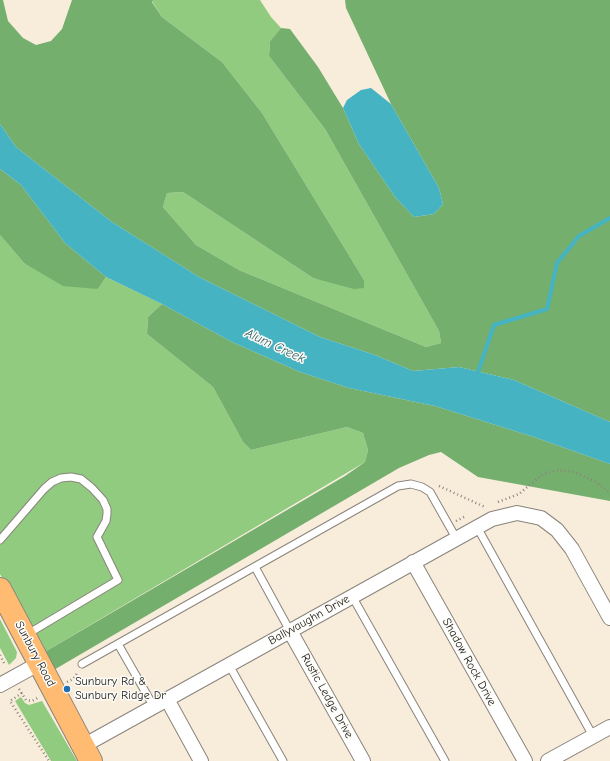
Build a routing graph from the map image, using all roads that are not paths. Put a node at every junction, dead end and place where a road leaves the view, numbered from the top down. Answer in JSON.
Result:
{"nodes":[{"id":1,"x":477,"y":527,"type":"junction"},
{"id":2,"x":456,"y":538,"type":"junction"},
{"id":3,"x":0,"y":540,"type":"edge"},
{"id":4,"x":413,"y":562,"type":"junction"},
{"id":5,"x":255,"y":567,"type":"junction"},
{"id":6,"x":0,"y":589,"type":"edge"},
{"id":7,"x":352,"y":596,"type":"junction"},
{"id":8,"x":610,"y":618,"type":"edge"},
{"id":9,"x":290,"y":631,"type":"junction"},
{"id":10,"x":25,"y":635,"type":"junction"},
{"id":11,"x":118,"y":644,"type":"junction"},
{"id":12,"x":40,"y":663,"type":"junction"},
{"id":13,"x":82,"y":664,"type":"dead end"},
{"id":14,"x":229,"y":664,"type":"junction"},
{"id":15,"x":0,"y":685,"type":"edge"},
{"id":16,"x":167,"y":699,"type":"junction"},
{"id":17,"x":154,"y":707,"type":"junction"},
{"id":18,"x":610,"y":727,"type":"edge"},
{"id":19,"x":593,"y":736,"type":"junction"},
{"id":20,"x":87,"y":753,"type":"edge"},
{"id":21,"x":201,"y":761,"type":"edge"},
{"id":22,"x":283,"y":761,"type":"edge"},
{"id":23,"x":363,"y":761,"type":"edge"},
{"id":24,"x":445,"y":761,"type":"edge"},
{"id":25,"x":525,"y":761,"type":"edge"},
{"id":26,"x":548,"y":761,"type":"edge"}],
"edges":[{"from":1,"to":2,"type":"street","name":"Ballyvaughn Drive"},
{"from":1,"to":8,"type":"street","name":"Ballyvaughn Drive"},
{"from":1,"to":19,"type":"lane"},
{"from":2,"to":4,"type":"street","name":"Ballyvaughn Drive"},
{"from":2,"to":5,"type":"lane"},
{"from":3,"to":10,"type":"lane"},
{"from":4,"to":7,"type":"street","name":"Ballyvaughn Drive"},
{"from":4,"to":25,"type":"street","name":"Shadow Rock Drive"},
{"from":5,"to":9,"type":"lane"},
{"from":5,"to":11,"type":"lane"},
{"from":6,"to":10,"type":"main road","name":"Sunbury Road"},
{"from":7,"to":9,"type":"street","name":"Ballyvaughn Drive"},
{"from":7,"to":24,"type":"lane"},
{"from":9,"to":14,"type":"street","name":"Ballyvaughn Drive"},
{"from":9,"to":23,"type":"street","name":"Rustic Ledge Drive"},
{"from":10,"to":12,"type":"main road","name":"Sunbury Road"},
{"from":11,"to":13,"type":"lane"},
{"from":11,"to":17,"type":"lane"},
{"from":12,"to":15,"type":"street"},
{"from":12,"to":20,"type":"main road","name":"Sunbury Road"},
{"from":14,"to":16,"type":"street","name":"Ballyvaughn Drive"},
{"from":14,"to":22,"type":"lane"},
{"from":16,"to":17,"type":"street","name":"Ballyvaughn Drive"},
{"from":16,"to":21,"type":"street"},
{"from":17,"to":20,"type":"street","name":"Ballyvaughn Drive"},
{"from":18,"to":19,"type":"street"},
{"from":19,"to":26,"type":"street"}]}
